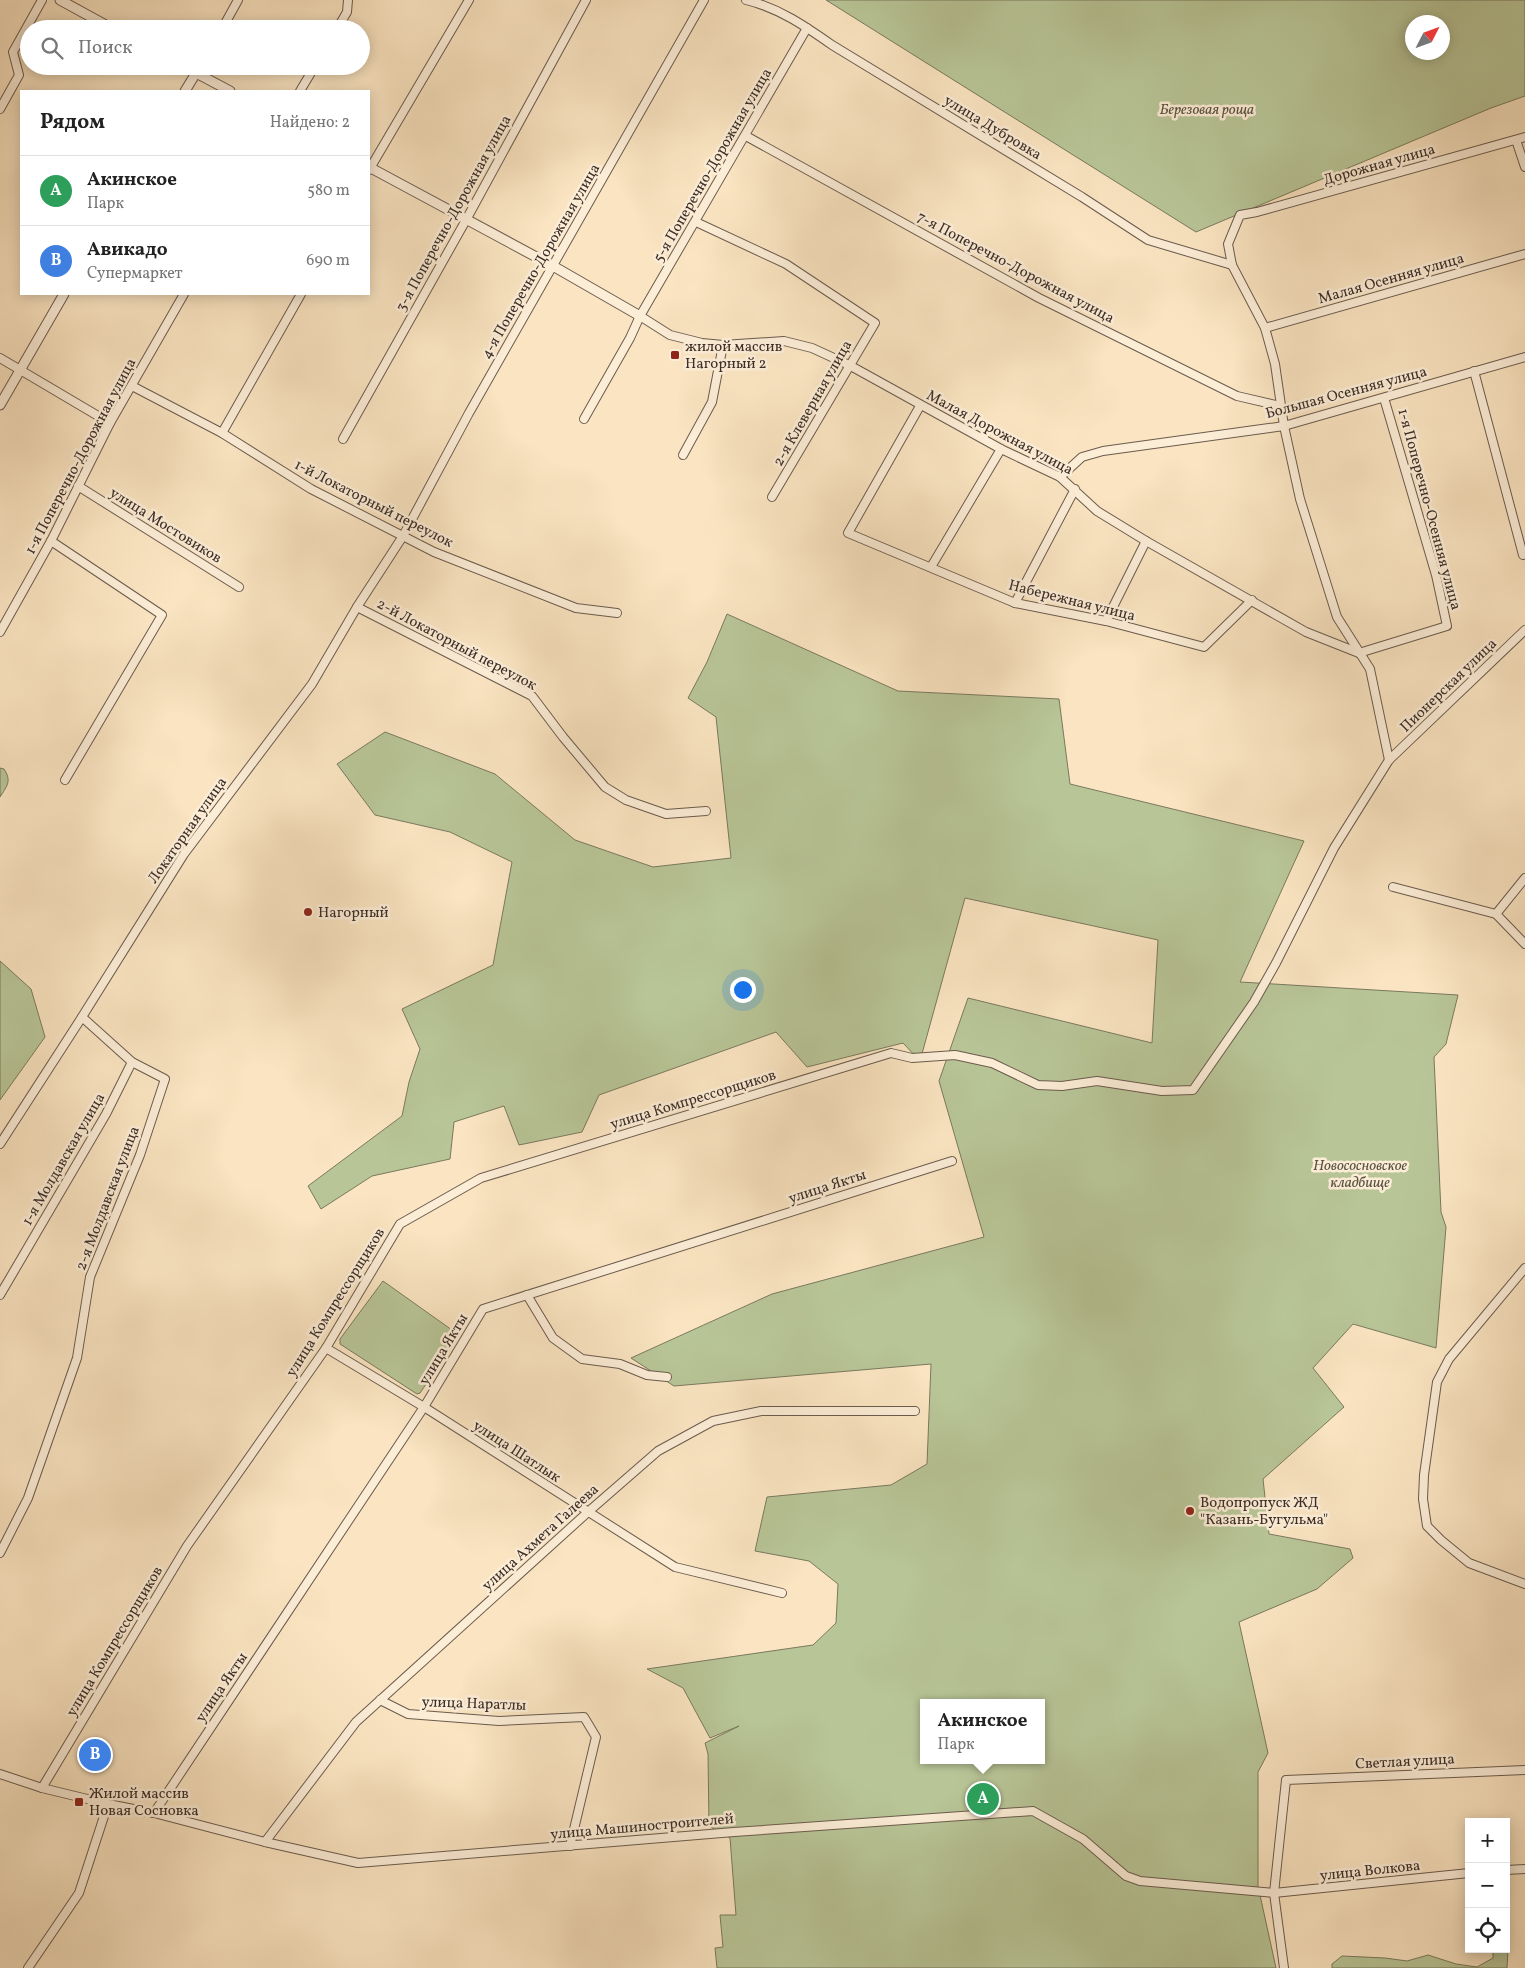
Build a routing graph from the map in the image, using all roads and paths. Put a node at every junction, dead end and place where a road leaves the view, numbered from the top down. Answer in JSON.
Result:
{"nodes":[{"id":1,"x":42,"y":0,"type":"edge"},
{"id":2,"x":60,"y":0,"type":"edge"},
{"id":3,"x":238,"y":0,"type":"edge"},
{"id":4,"x":348,"y":0,"type":"edge"},
{"id":5,"x":469,"y":0,"type":"edge"},
{"id":6,"x":586,"y":0,"type":"edge"},
{"id":7,"x":704,"y":0,"type":"edge"},
{"id":8,"x":746,"y":0,"type":"edge"},
{"id":9,"x":30,"y":20,"type":"edge"},
{"id":10,"x":97,"y":20,"type":"edge"},
{"id":11,"x":227,"y":20,"type":"edge"},
{"id":12,"x":342,"y":20,"type":"edge"},
{"id":13,"x":807,"y":28,"type":"junction"},
{"id":14,"x":20,"y":38,"type":"edge"},
{"id":15,"x":20,"y":75,"type":"edge"},
{"id":16,"x":20,"y":75,"type":"edge"},
{"id":17,"x":195,"y":75,"type":"edge"},
{"id":18,"x":206,"y":75,"type":"edge"},
{"id":19,"x":310,"y":75,"type":"edge"},
{"id":20,"x":185,"y":90,"type":"edge"},
{"id":21,"x":228,"y":90,"type":"edge"},
{"id":22,"x":301,"y":90,"type":"edge"},
{"id":23,"x":0,"y":109,"type":"edge"},
{"id":24,"x":746,"y":136,"type":"junction"},
{"id":25,"x":1525,"y":137,"type":"edge"},
{"id":26,"x":1516,"y":140,"type":"junction"},
{"id":27,"x":370,"y":166,"type":"edge"},
{"id":28,"x":1525,"y":167,"type":"edge"},
{"id":29,"x":370,"y":169,"type":"edge"},
{"id":30,"x":466,"y":220,"type":"junction"},
{"id":31,"x":696,"y":222,"type":"junction"},
{"id":32,"x":1525,"y":254,"type":"edge"},
{"id":33,"x":1232,"y":265,"type":"junction"},
{"id":34,"x":553,"y":266,"type":"junction"},
{"id":35,"x":63,"y":295,"type":"edge"},
{"id":36,"x":183,"y":295,"type":"edge"},
{"id":37,"x":300,"y":295,"type":"edge"},
{"id":38,"x":640,"y":316,"type":"junction"},
{"id":39,"x":1265,"y":328,"type":"junction"},
{"id":40,"x":722,"y":346,"type":"junction"},
{"id":41,"x":1525,"y":357,"type":"edge"},
{"id":42,"x":0,"y":358,"type":"edge"},
{"id":43,"x":849,"y":365,"type":"junction"},
{"id":44,"x":21,"y":369,"type":"junction"},
{"id":45,"x":1474,"y":371,"type":"junction"},
{"id":46,"x":132,"y":386,"type":"junction"},
{"id":47,"x":1384,"y":398,"type":"junction"},
{"id":48,"x":0,"y":405,"type":"edge"},
{"id":49,"x":920,"y":406,"type":"junction"},
{"id":50,"x":1280,"y":406,"type":"junction"},
{"id":51,"x":584,"y":419,"type":"dead end"},
{"id":52,"x":110,"y":423,"type":"junction"},
{"id":53,"x":1284,"y":426,"type":"junction"},
{"id":54,"x":222,"y":433,"type":"junction"},
{"id":55,"x":343,"y":439,"type":"dead end"},
{"id":56,"x":1001,"y":449,"type":"junction"},
{"id":57,"x":683,"y":455,"type":"dead end"},
{"id":58,"x":1060,"y":477,"type":"junction"},
{"id":59,"x":78,"y":486,"type":"junction"},
{"id":60,"x":1075,"y":489,"type":"junction"},
{"id":61,"x":772,"y":497,"type":"dead end"},
{"id":62,"x":402,"y":536,"type":"junction"},
{"id":63,"x":50,"y":540,"type":"junction"},
{"id":64,"x":1146,"y":541,"type":"junction"},
{"id":65,"x":1523,"y":555,"type":"dead end"},
{"id":66,"x":931,"y":568,"type":"junction"},
{"id":67,"x":240,"y":587,"type":"dead end"},
{"id":68,"x":1252,"y":600,"type":"junction"},
{"id":69,"x":1015,"y":603,"type":"junction"},
{"id":70,"x":357,"y":607,"type":"junction"},
{"id":71,"x":617,"y":613,"type":"dead end"},
{"id":72,"x":1106,"y":621,"type":"junction"},
{"id":73,"x":1525,"y":630,"type":"edge"},
{"id":74,"x":0,"y":632,"type":"edge"},
{"id":75,"x":1359,"y":653,"type":"junction"},
{"id":76,"x":1389,"y":760,"type":"junction"},
{"id":77,"x":65,"y":780,"type":"dead end"},
{"id":78,"x":706,"y":811,"type":"dead end"},
{"id":79,"x":1525,"y":878,"type":"edge"},
{"id":80,"x":1393,"y":887,"type":"dead end"},
{"id":81,"x":1496,"y":914,"type":"junction"},
{"id":82,"x":1525,"y":944,"type":"edge"},
{"id":83,"x":82,"y":1017,"type":"junction"},
{"id":84,"x":955,"y":1055,"type":"joint"},
{"id":85,"x":132,"y":1062,"type":"junction"},
{"id":86,"x":0,"y":1144,"type":"edge"},
{"id":87,"x":952,"y":1161,"type":"dead end"},
{"id":88,"x":1525,"y":1268,"type":"edge"},
{"id":89,"x":0,"y":1294,"type":"edge"},
{"id":90,"x":527,"y":1295,"type":"junction"},
{"id":91,"x":326,"y":1348,"type":"junction"},
{"id":92,"x":667,"y":1377,"type":"dead end"},
{"id":93,"x":424,"y":1408,"type":"junction"},
{"id":94,"x":915,"y":1411,"type":"dead end"},
{"id":95,"x":588,"y":1512,"type":"junction"},
{"id":96,"x":0,"y":1553,"type":"edge"},
{"id":97,"x":1525,"y":1584,"type":"edge"},
{"id":98,"x":782,"y":1593,"type":"dead end"},
{"id":99,"x":380,"y":1700,"type":"junction"},
{"id":100,"x":1525,"y":1770,"type":"edge"},
{"id":101,"x":0,"y":1774,"type":"edge"},
{"id":102,"x":42,"y":1788,"type":"junction"},
{"id":103,"x":108,"y":1804,"type":"junction"},
{"id":104,"x":154,"y":1813,"type":"junction"},
{"id":105,"x":265,"y":1842,"type":"junction"},
{"id":106,"x":570,"y":1846,"type":"junction"},
{"id":107,"x":1525,"y":1869,"type":"edge"},
{"id":108,"x":1510,"y":1870,"type":"edge"},
{"id":109,"x":1465,"y":1874,"type":"edge"},
{"id":110,"x":1274,"y":1893,"type":"junction"},
{"id":111,"x":28,"y":1968,"type":"edge"},
{"id":112,"x":1284,"y":1968,"type":"edge"}],
"edges":[{"from":1,"to":9,"type":"street"},
{"from":2,"to":10,"type":"street"},
{"from":3,"to":11,"type":"street"},
{"from":4,"to":12,"type":"street"},
{"from":5,"to":27,"type":"street"},
{"from":6,"to":30,"type":"street","name":"3-я Поперечно-Дорожная улица"},
{"from":7,"to":34,"type":"street","name":"4-я Поперечно-Дорожная улица"},
{"from":8,"to":13,"type":"street","name":"улица Дубровка"},
{"from":13,"to":24,"type":"street","name":"5-я Поперечно-Дорожная улица"},
{"from":13,"to":33,"type":"street","name":"улица Дубровка"},
{"from":14,"to":16,"type":"street"},
{"from":15,"to":23,"type":"street"},
{"from":17,"to":20,"type":"street"},
{"from":18,"to":21,"type":"street"},
{"from":19,"to":22,"type":"street"},
{"from":24,"to":31,"type":"street","name":"5-я Поперечно-Дорожная улица"},
{"from":24,"to":50,"type":"street","name":"7-я Поперечно-Дорожная улица"},
{"from":25,"to":26,"type":"street","name":"Дорожная улица"},
{"from":26,"to":28,"type":"street"},
{"from":26,"to":33,"type":"street","name":"Дорожная улица"},
{"from":29,"to":30,"type":"street"},
{"from":30,"to":34,"type":"street"},
{"from":30,"to":55,"type":"street","name":"3-я Поперечно-Дорожная улица"},
{"from":31,"to":38,"type":"street","name":"5-я Поперечно-Дорожная улица"},
{"from":31,"to":43,"type":"street","name":"2-я Клеверная улица"},
{"from":32,"to":39,"type":"street","name":"Малая Осенняя улица"},
{"from":33,"to":39,"type":"street"},
{"from":34,"to":38,"type":"street"},
{"from":34,"to":62,"type":"street","name":"4-я Поперечно-Дорожная улица"},
{"from":35,"to":44,"type":"street"},
{"from":36,"to":46,"type":"street","name":"1-я Поперечно-Дорожная улица"},
{"from":37,"to":54,"type":"street"},
{"from":38,"to":40,"type":"street","name":"Малая Дорожная улица"},
{"from":38,"to":51,"type":"street","name":"5-я Поперечно-Дорожная улица"},
{"from":39,"to":50,"type":"street"},
{"from":40,"to":43,"type":"street","name":"Малая Дорожная улица"},
{"from":40,"to":57,"type":"street"},
{"from":41,"to":45,"type":"street","name":"Большая Осенняя улица"},
{"from":42,"to":44,"type":"street"},
{"from":43,"to":49,"type":"street","name":"Малая Дорожная улица"},
{"from":43,"to":61,"type":"street","name":"2-я Клеверная улица"},
{"from":44,"to":48,"type":"street"},
{"from":44,"to":52,"type":"street"},
{"from":45,"to":47,"type":"street","name":"Большая Осенняя улица"},
{"from":45,"to":65,"type":"street"},
{"from":46,"to":52,"type":"street","name":"1-я Поперечно-Дорожная улица"},
{"from":46,"to":54,"type":"street","name":"1-й Локаторный переулок"},
{"from":47,"to":53,"type":"street","name":"Большая Осенняя улица"},
{"from":47,"to":75,"type":"street","name":"1-я Поперечно-Осенняя улица"},
{"from":49,"to":56,"type":"street","name":"Малая Дорожная улица"},
{"from":49,"to":66,"type":"street","name":"Набережная улица"},
{"from":50,"to":53,"type":"street"},
{"from":52,"to":59,"type":"street","name":"1-я Поперечно-Дорожная улица"},
{"from":53,"to":58,"type":"street","name":"Большая Осенняя улица"},
{"from":53,"to":75,"type":"street"},
{"from":54,"to":62,"type":"street","name":"1-й Локаторный переулок"},
{"from":56,"to":58,"type":"street","name":"Малая Дорожная улица"},
{"from":56,"to":66,"type":"street"},
{"from":58,"to":60,"type":"street","name":"Малая Дорожная улица"},
{"from":59,"to":63,"type":"street","name":"1-я Поперечно-Дорожная улица"},
{"from":59,"to":67,"type":"street","name":"улица Мостовиков"},
{"from":60,"to":64,"type":"street","name":"Малая Дорожная улица"},
{"from":60,"to":69,"type":"street"},
{"from":62,"to":70,"type":"street","name":"Локаторная улица"},
{"from":62,"to":71,"type":"street","name":"1-й Локаторный переулок"},
{"from":63,"to":74,"type":"street","name":"1-я Поперечно-Дорожная улица"},
{"from":63,"to":77,"type":"street"},
{"from":64,"to":68,"type":"street","name":"Малая Дорожная улица"},
{"from":64,"to":72,"type":"street"},
{"from":66,"to":69,"type":"street","name":"Набережная улица"},
{"from":68,"to":72,"type":"street","name":"Набережная улица"},
{"from":68,"to":75,"type":"street","name":"Малая Дорожная улица"},
{"from":69,"to":72,"type":"street","name":"Набережная улица"},
{"from":70,"to":78,"type":"street","name":"2-й Локаторный переулок"},
{"from":70,"to":83,"type":"street","name":"Локаторная улица"},
{"from":73,"to":76,"type":"street","name":"Пионерская улица"},
{"from":75,"to":76,"type":"street"},
{"from":76,"to":84,"type":"street","name":"Пионерская улица"},
{"from":79,"to":81,"type":"street"},
{"from":80,"to":81,"type":"street"},
{"from":81,"to":82,"type":"street"},
{"from":83,"to":85,"type":"street"},
{"from":83,"to":86,"type":"street","name":"Локаторная улица"},
{"from":84,"to":91,"type":"street","name":"улица Компрессорщиков"},
{"from":85,"to":89,"type":"street","name":"1-я Молдавская улица"},
{"from":85,"to":96,"type":"street","name":"2-я Молдавская улица"},
{"from":87,"to":90,"type":"street","name":"улица Якты"},
{"from":88,"to":97,"type":"street"},
{"from":90,"to":92,"type":"street"},
{"from":90,"to":93,"type":"street","name":"улица Якты"},
{"from":91,"to":93,"type":"street","name":"улица Шатлык"},
{"from":91,"to":102,"type":"street","name":"улица Компрессорщиков"},
{"from":93,"to":95,"type":"street","name":"улица Шатлык"},
{"from":93,"to":104,"type":"street","name":"улица Якты"},
{"from":94,"to":95,"type":"street","name":"улица Ахмета Галеева"},
{"from":95,"to":98,"type":"street","name":"улица Шатлык"},
{"from":95,"to":99,"type":"street","name":"улица Ахмета Галеева"},
{"from":99,"to":105,"type":"street","name":"улица Ахмета Галеева"},
{"from":99,"to":106,"type":"street","name":"улица Наратлы"},
{"from":100,"to":110,"type":"street","name":"Светлая улица"},
{"from":101,"to":102,"type":"street","name":"улица Машиностроителей"},
{"from":102,"to":103,"type":"street","name":"улица Машиностроителей"},
{"from":103,"to":104,"type":"street","name":"улица Машиностроителей"},
{"from":103,"to":111,"type":"street"},
{"from":104,"to":105,"type":"street","name":"улица Машиностроителей"},
{"from":105,"to":106,"type":"street","name":"улица Машиностроителей"},
{"from":106,"to":110,"type":"street","name":"улица Машиностроителей"},
{"from":107,"to":108,"type":"street"},
{"from":109,"to":110,"type":"street","name":"улица Волкова"},
{"from":110,"to":112,"type":"street"}]}
